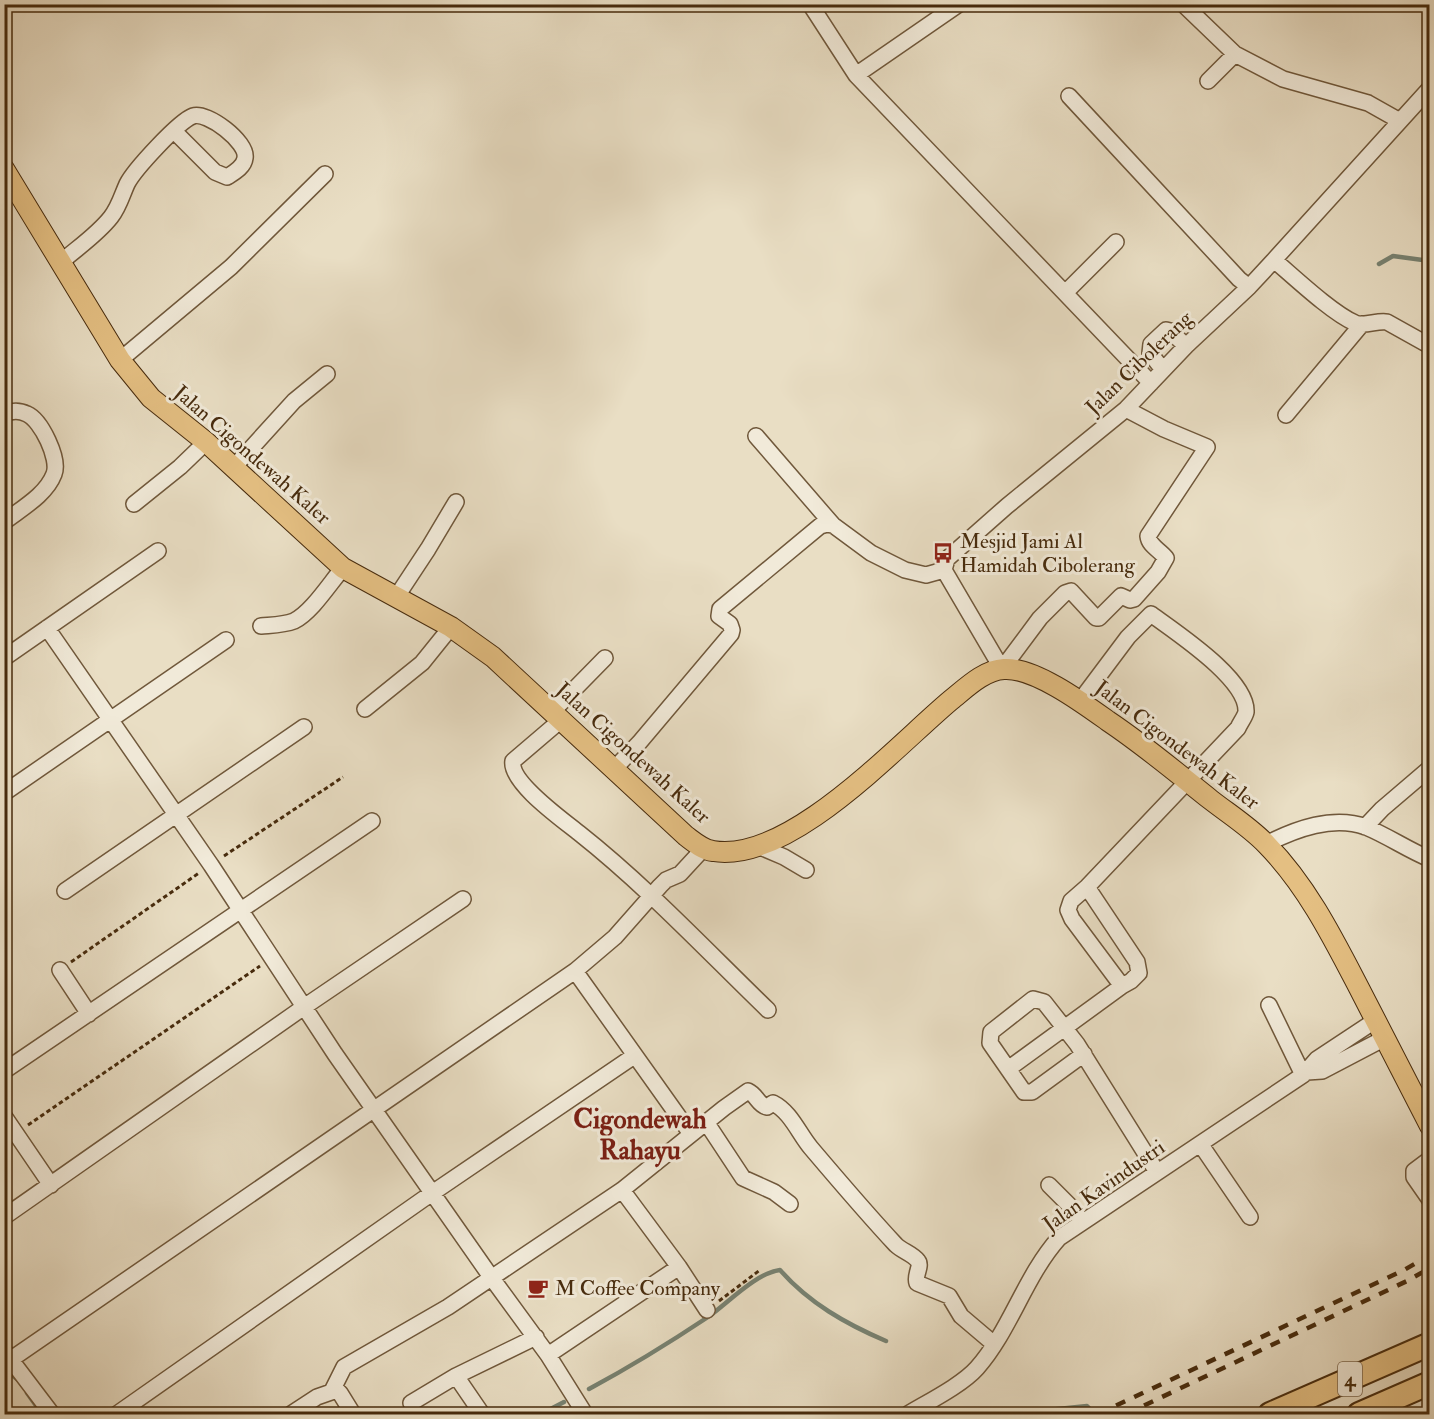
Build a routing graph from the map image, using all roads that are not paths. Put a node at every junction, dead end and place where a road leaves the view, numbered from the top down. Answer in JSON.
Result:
{"nodes":[{"id":1,"x":810,"y":4,"type":"edge"},
{"id":2,"x":959,"y":4,"type":"edge"},
{"id":3,"x":1183,"y":4,"type":"edge"},
{"id":4,"x":1235,"y":54,"type":"junction"},
{"id":5,"x":856,"y":75,"type":"junction"},
{"id":6,"x":1208,"y":81,"type":"dead end"},
{"id":7,"x":1430,"y":88,"type":"edge"},
{"id":8,"x":1069,"y":96,"type":"dead end"},
{"id":9,"x":1400,"y":121,"type":"junction"},
{"id":10,"x":174,"y":131,"type":"junction"},
{"id":11,"x":6,"y":173,"type":"edge"},
{"id":12,"x":325,"y":174,"type":"dead end"},
{"id":13,"x":1116,"y":242,"type":"dead end"},
{"id":14,"x":1274,"y":260,"type":"junction"},
{"id":15,"x":60,"y":263,"type":"junction"},
{"id":16,"x":1249,"y":287,"type":"junction"},
{"id":17,"x":1065,"y":293,"type":"junction"},
{"id":18,"x":1362,"y":324,"type":"junction"},
{"id":19,"x":1186,"y":346,"type":"junction"},
{"id":20,"x":1430,"y":346,"type":"edge"},
{"id":21,"x":120,"y":360,"type":"junction"},
{"id":22,"x":1163,"y":370,"type":"junction"},
{"id":23,"x":327,"y":374,"type":"dead end"},
{"id":24,"x":1151,"y":383,"type":"junction"},
{"id":25,"x":1126,"y":409,"type":"junction"},
{"id":26,"x":4,"y":412,"type":"edge"},
{"id":27,"x":1286,"y":416,"type":"dead end"},
{"id":28,"x":756,"y":436,"type":"dead end"},
{"id":29,"x":206,"y":442,"type":"junction"},
{"id":30,"x":234,"y":467,"type":"junction"},
{"id":31,"x":456,"y":502,"type":"dead end"},
{"id":32,"x":134,"y":504,"type":"dead end"},
{"id":33,"x":4,"y":522,"type":"edge"},
{"id":34,"x":833,"y":525,"type":"junction"},
{"id":35,"x":158,"y":551,"type":"dead end"},
{"id":36,"x":343,"y":568,"type":"junction"},
{"id":37,"x":944,"y":570,"type":"junction"},
{"id":38,"x":397,"y":596,"type":"junction"},
{"id":39,"x":1134,"y":599,"type":"junction"},
{"id":40,"x":1151,"y":614,"type":"junction"},
{"id":41,"x":261,"y":626,"type":"dead end"},
{"id":42,"x":451,"y":627,"type":"junction"},
{"id":43,"x":46,"y":628,"type":"junction"},
{"id":44,"x":226,"y":640,"type":"dead end"},
{"id":45,"x":4,"y":658,"type":"edge"},
{"id":46,"x":605,"y":658,"type":"dead end"},
{"id":47,"x":1002,"y":669,"type":"junction"},
{"id":48,"x":1080,"y":701,"type":"junction"},
{"id":49,"x":365,"y":709,"type":"dead end"},
{"id":50,"x":556,"y":716,"type":"junction"},
{"id":51,"x":109,"y":720,"type":"junction"},
{"id":52,"x":304,"y":727,"type":"dead end"},
{"id":53,"x":1430,"y":768,"type":"edge"},
{"id":54,"x":614,"y":769,"type":"junction"},
{"id":55,"x":1188,"y":781,"type":"junction"},
{"id":56,"x":4,"y":792,"type":"edge"},
{"id":57,"x":176,"y":816,"type":"junction"},
{"id":58,"x":372,"y":820,"type":"dead end"},
{"id":59,"x":1365,"y":827,"type":"junction"},
{"id":60,"x":1266,"y":844,"type":"junction"},
{"id":61,"x":758,"y":846,"type":"junction"},
{"id":62,"x":704,"y":848,"type":"junction"},
{"id":63,"x":1430,"y":860,"type":"edge"},
{"id":64,"x":806,"y":870,"type":"dead end"},
{"id":65,"x":1087,"y":887,"type":"junction"},
{"id":66,"x":65,"y":891,"type":"dead end"},
{"id":67,"x":651,"y":897,"type":"junction"},
{"id":68,"x":463,"y":899,"type":"dead end"},
{"id":69,"x":240,"y":910,"type":"junction"},
{"id":70,"x":60,"y":970,"type":"road end"},
{"id":71,"x":575,"y":971,"type":"junction"},
{"id":72,"x":1122,"y":986,"type":"junction"},
{"id":73,"x":1269,"y":1005,"type":"dead end"},
{"id":74,"x":304,"y":1007,"type":"junction"},
{"id":75,"x":768,"y":1010,"type":"dead end"},
{"id":76,"x":89,"y":1014,"type":"junction"},
{"id":77,"x":1064,"y":1029,"type":"junction"},
{"id":78,"x":1380,"y":1029,"type":"junction"},
{"id":79,"x":1084,"y":1054,"type":"junction"},
{"id":80,"x":634,"y":1056,"type":"junction"},
{"id":81,"x":1008,"y":1069,"type":"junction"},
{"id":82,"x":4,"y":1071,"type":"edge"},
{"id":83,"x":1305,"y":1073,"type":"junction"},
{"id":84,"x":374,"y":1109,"type":"junction"},
{"id":85,"x":4,"y":1116,"type":"edge"},
{"id":86,"x":706,"y":1122,"type":"junction"},
{"id":87,"x":1430,"y":1126,"type":"edge"},
{"id":88,"x":691,"y":1134,"type":"junction"},
{"id":89,"x":1201,"y":1144,"type":"junction"},
{"id":90,"x":1430,"y":1160,"type":"edge"},
{"id":91,"x":1157,"y":1172,"type":"junction"},
{"id":92,"x":51,"y":1185,"type":"junction"},
{"id":93,"x":1049,"y":1185,"type":"dead end"},
{"id":94,"x":622,"y":1191,"type":"junction"},
{"id":95,"x":433,"y":1193,"type":"junction"},
{"id":96,"x":1430,"y":1200,"type":"edge"},
{"id":97,"x":790,"y":1204,"type":"dead end"},
{"id":98,"x":4,"y":1217,"type":"edge"},
{"id":99,"x":1250,"y":1217,"type":"dead end"},
{"id":100,"x":1082,"y":1222,"type":"junction"},
{"id":101,"x":679,"y":1268,"type":"junction"},
{"id":102,"x":491,"y":1277,"type":"junction"},
{"id":103,"x":707,"y":1310,"type":"road end"},
{"id":104,"x":536,"y":1337,"type":"junction"},
{"id":105,"x":994,"y":1344,"type":"junction"},
{"id":106,"x":1430,"y":1344,"type":"edge"},
{"id":107,"x":548,"y":1354,"type":"junction"},
{"id":108,"x":7,"y":1356,"type":"edge"},
{"id":109,"x":456,"y":1377,"type":"junction"},
{"id":110,"x":1430,"y":1383,"type":"edge"},
{"id":111,"x":332,"y":1390,"type":"junction"},
{"id":112,"x":411,"y":1403,"type":"dead end"},
{"id":113,"x":52,"y":1414,"type":"edge"},
{"id":114,"x":117,"y":1414,"type":"edge"},
{"id":115,"x":291,"y":1414,"type":"edge"},
{"id":116,"x":353,"y":1414,"type":"edge"},
{"id":117,"x":482,"y":1414,"type":"edge"},
{"id":118,"x":585,"y":1414,"type":"edge"},
{"id":119,"x":908,"y":1414,"type":"edge"},
{"id":120,"x":1270,"y":1414,"type":"edge"},
{"id":121,"x":1359,"y":1414,"type":"edge"}],
"edges":[{"from":1,"to":5,"type":"street"},
{"from":2,"to":5,"type":"street"},
{"from":3,"to":4,"type":"street"},
{"from":4,"to":6,"type":"street"},
{"from":4,"to":9,"type":"street"},
{"from":5,"to":17,"type":"street"},
{"from":7,"to":9,"type":"street","name":"Jalan Cibolerang"},
{"from":8,"to":16,"type":"street"},
{"from":9,"to":14,"type":"street","name":"Jalan Cibolerang"},
{"from":10,"to":10,"type":"street"},
{"from":10,"to":15,"type":"street"},
{"from":11,"to":15,"type":"main road","name":"Jalan Cigondewah Kaler"},
{"from":12,"to":21,"type":"street"},
{"from":13,"to":17,"type":"street"},
{"from":14,"to":16,"type":"street","name":"Jalan Cibolerang"},
{"from":14,"to":18,"type":"street"},
{"from":15,"to":21,"type":"main road","name":"Jalan Cigondewah Kaler"},
{"from":16,"to":19,"type":"street","name":"Jalan Cibolerang"},
{"from":17,"to":24,"type":"street"},
{"from":18,"to":20,"type":"street"},
{"from":18,"to":27,"type":"street"},
{"from":19,"to":22,"type":"street","name":"Jalan Cibolerang"},
{"from":19,"to":22,"type":"street"},
{"from":21,"to":29,"type":"main road","name":"Jalan Cigondewah Kaler"},
{"from":22,"to":24,"type":"street","name":"Jalan Cibolerang"},
{"from":23,"to":30,"type":"street"},
{"from":24,"to":25,"type":"street","name":"Jalan Cibolerang"},
{"from":25,"to":37,"type":"street","name":"Jalan Cibolerang"},
{"from":25,"to":39,"type":"street"},
{"from":26,"to":33,"type":"street"},
{"from":28,"to":34,"type":"street"},
{"from":29,"to":30,"type":"main road","name":"Jalan Cigondewah Kaler"},
{"from":29,"to":32,"type":"street"},
{"from":30,"to":36,"type":"main road","name":"Jalan Cigondewah Kaler"},
{"from":31,"to":38,"type":"street"},
{"from":34,"to":37,"type":"street"},
{"from":34,"to":54,"type":"street"},
{"from":35,"to":43,"type":"street"},
{"from":36,"to":38,"type":"main road","name":"Jalan Cigondewah Kaler"},
{"from":36,"to":41,"type":"street"},
{"from":37,"to":47,"type":"street"},
{"from":38,"to":42,"type":"main road","name":"Jalan Cigondewah Kaler"},
{"from":39,"to":40,"type":"street"},
{"from":39,"to":47,"type":"street"},
{"from":40,"to":48,"type":"street"},
{"from":40,"to":55,"type":"street"},
{"from":42,"to":49,"type":"street"},
{"from":42,"to":50,"type":"main road","name":"Jalan Cigondewah Kaler"},
{"from":43,"to":45,"type":"street"},
{"from":43,"to":51,"type":"street"},
{"from":44,"to":51,"type":"street"},
{"from":46,"to":50,"type":"street"},
{"from":47,"to":48,"type":"main road","name":"Jalan Cigondewah Kaler"},
{"from":47,"to":61,"type":"main road","name":"Jalan Cigondewah Kaler"},
{"from":48,"to":55,"type":"main road","name":"Jalan Cigondewah Kaler"},
{"from":50,"to":54,"type":"main road","name":"Jalan Cigondewah Kaler"},
{"from":50,"to":67,"type":"street"},
{"from":51,"to":56,"type":"street"},
{"from":51,"to":57,"type":"street"},
{"from":52,"to":57,"type":"street"},
{"from":53,"to":59,"type":"street"},
{"from":54,"to":62,"type":"main road","name":"Jalan Cigondewah Kaler"},
{"from":55,"to":60,"type":"main road","name":"Jalan Cigondewah Kaler"},
{"from":55,"to":65,"type":"street"},
{"from":57,"to":66,"type":"street"},
{"from":57,"to":69,"type":"street"},
{"from":58,"to":69,"type":"street"},
{"from":59,"to":60,"type":"street"},
{"from":59,"to":63,"type":"street"},
{"from":60,"to":78,"type":"main road","name":"Jalan Cigondewah Kaler"},
{"from":61,"to":62,"type":"main road","name":"Jalan Cigondewah Kaler"},
{"from":61,"to":64,"type":"street"},
{"from":62,"to":67,"type":"street"},
{"from":65,"to":72,"type":"street"},
{"from":65,"to":72,"type":"street"},
{"from":67,"to":71,"type":"street"},
{"from":67,"to":75,"type":"street"},
{"from":68,"to":74,"type":"street"},
{"from":69,"to":74,"type":"street"},
{"from":69,"to":76,"type":"street"},
{"from":70,"to":76,"type":"street"},
{"from":71,"to":80,"type":"street"},
{"from":71,"to":84,"type":"street"},
{"from":72,"to":77,"type":"street"},
{"from":73,"to":83,"type":"street"},
{"from":74,"to":84,"type":"street"},
{"from":74,"to":92,"type":"street"},
{"from":76,"to":82,"type":"street"},
{"from":77,"to":79,"type":"street"},
{"from":77,"to":81,"type":"street"},
{"from":77,"to":81,"type":"street"},
{"from":78,"to":83,"type":"street","name":"Jalan Kavindustri"},
{"from":78,"to":87,"type":"main road","name":"Jalan Cigondewah Kaler"},
{"from":79,"to":81,"type":"street"},
{"from":79,"to":91,"type":"street"},
{"from":80,"to":88,"type":"street"},
{"from":80,"to":95,"type":"street"},
{"from":83,"to":89,"type":"street","name":"Jalan Kavindustri"},
{"from":84,"to":95,"type":"street"},
{"from":84,"to":108,"type":"street"},
{"from":85,"to":92,"type":"street"},
{"from":86,"to":88,"type":"street"},
{"from":86,"to":97,"type":"street"},
{"from":86,"to":105,"type":"street"},
{"from":88,"to":94,"type":"street"},
{"from":89,"to":91,"type":"street","name":"Jalan Kavindustri"},
{"from":89,"to":99,"type":"street"},
{"from":90,"to":96,"type":"street"},
{"from":91,"to":100,"type":"street","name":"Jalan Kavindustri"},
{"from":92,"to":98,"type":"street"},
{"from":93,"to":100,"type":"street"},
{"from":94,"to":101,"type":"street"},
{"from":94,"to":102,"type":"street"},
{"from":95,"to":102,"type":"street"},
{"from":95,"to":114,"type":"street"},
{"from":100,"to":105,"type":"street","name":"Jalan Kavindustri"},
{"from":101,"to":103,"type":"street"},
{"from":101,"to":107,"type":"street"},
{"from":102,"to":104,"type":"street"},
{"from":102,"to":111,"type":"street"},
{"from":104,"to":107,"type":"street"},
{"from":104,"to":109,"type":"street"},
{"from":105,"to":119,"type":"street","name":"Jalan Kavindustri"},
{"from":106,"to":120,"type":"highway","number":"4"},
{"from":107,"to":118,"type":"street"},
{"from":108,"to":113,"type":"street"},
{"from":109,"to":112,"type":"street"},
{"from":109,"to":117,"type":"street"},
{"from":110,"to":121,"type":"highway","number":"4"},
{"from":111,"to":115,"type":"street"},
{"from":111,"to":116,"type":"street"}]}
